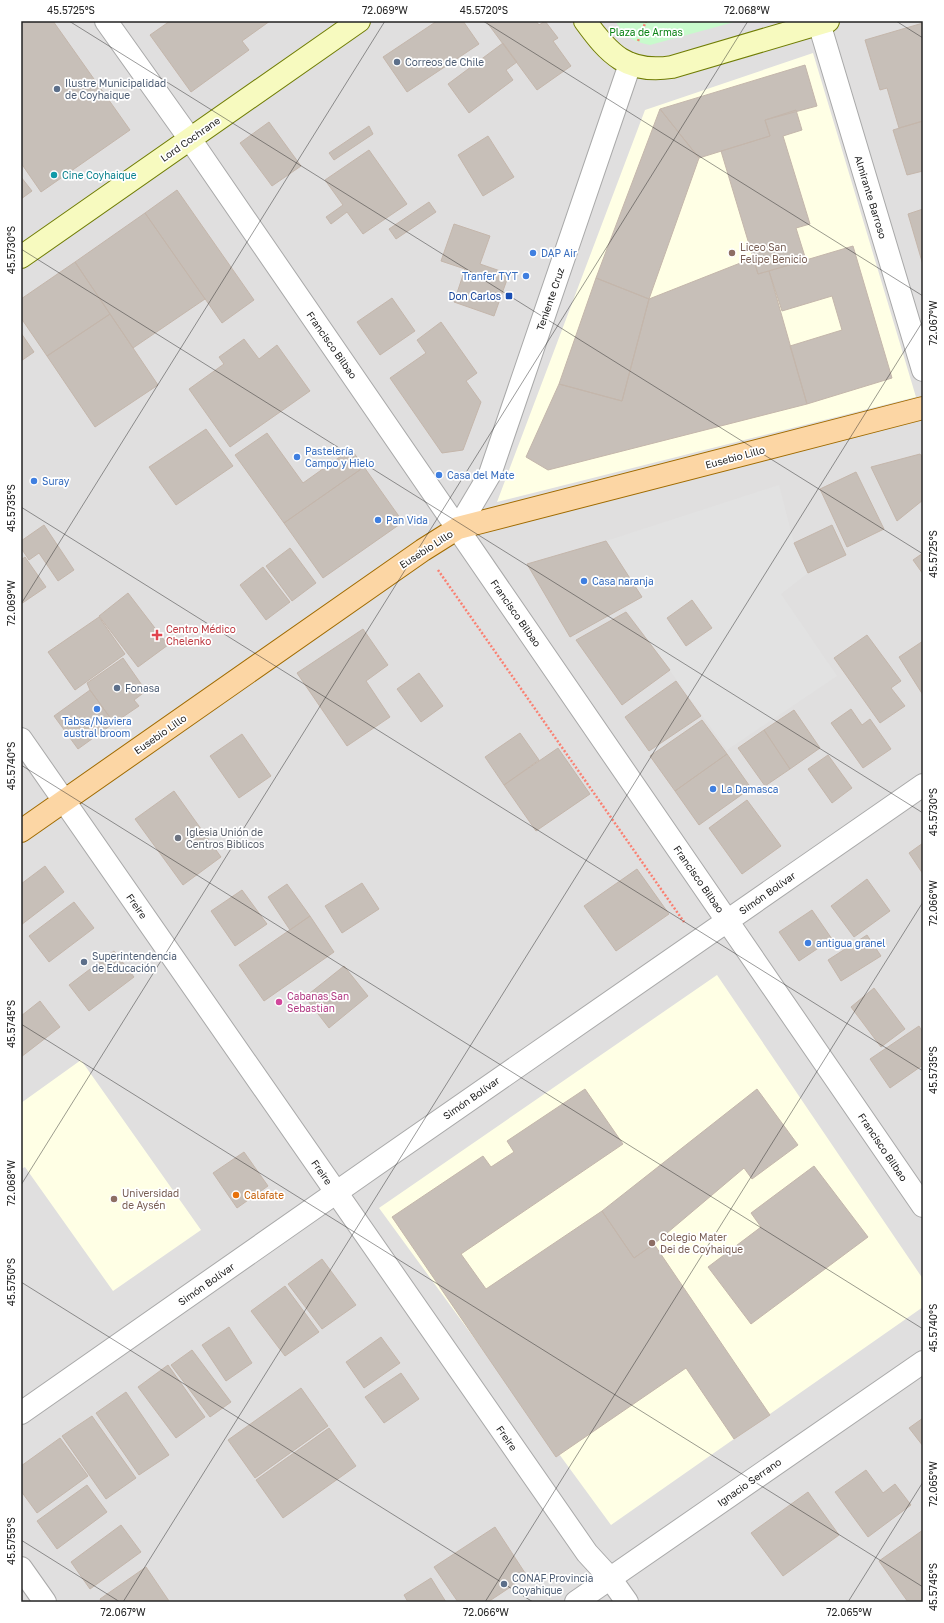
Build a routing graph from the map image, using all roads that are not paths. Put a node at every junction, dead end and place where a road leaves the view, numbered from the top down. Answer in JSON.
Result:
{"nodes":[{"id":1,"x":106,"y":21,"type":"edge"},
{"id":2,"x":360,"y":21,"type":"edge"},
{"id":3,"x":585,"y":21,"type":"edge"},
{"id":4,"x":824,"y":22,"type":"edge"},
{"id":5,"x":630,"y":64,"type":"junction"},
{"id":6,"x":190,"y":139,"type":"junction"},
{"id":7,"x":21,"y":257,"type":"edge"},
{"id":8,"x":923,"y":370,"type":"edge"},
{"id":9,"x":923,"y":408,"type":"edge"},
{"id":10,"x":458,"y":528,"type":"junction"},
{"id":11,"x":21,"y":739,"type":"edge"},
{"id":12,"x":923,"y":785,"type":"edge"},
{"id":13,"x":65,"y":801,"type":"junction"},
{"id":14,"x":21,"y":832,"type":"edge"},
{"id":15,"x":728,"y":920,"type":"junction"},
{"id":16,"x":336,"y":1192,"type":"junction"},
{"id":17,"x":923,"y":1206,"type":"edge"},
{"id":18,"x":923,"y":1362,"type":"edge"},
{"id":19,"x":21,"y":1413,"type":"edge"},
{"id":20,"x":21,"y":1568,"type":"edge"},
{"id":21,"x":610,"y":1578,"type":"junction"},
{"id":22,"x":45,"y":1602,"type":"edge"},
{"id":23,"x":576,"y":1602,"type":"edge"},
{"id":24,"x":627,"y":1602,"type":"edge"}],
"edges":[{"from":1,"to":6,"type":"street","name":"Francisco Bilbao"},
{"from":2,"to":6,"type":"main road","name":"Lord Cochrane"},
{"from":3,"to":5,"type":"main road"},
{"from":4,"to":5,"type":"main road"},
{"from":4,"to":8,"type":"street","name":"Almirante Barroso"},
{"from":5,"to":10,"type":"street","name":"Teniente Cruz"},
{"from":6,"to":7,"type":"main road","name":"Lord Cochrane"},
{"from":6,"to":10,"type":"street","name":"Francisco Bilbao"},
{"from":9,"to":10,"type":"main road","name":"Eusebio Lillo"},
{"from":10,"to":13,"type":"main road","name":"Eusebio Lillo"},
{"from":10,"to":15,"type":"street","name":"Francisco Bilbao"},
{"from":11,"to":13,"type":"street","name":"Freire"},
{"from":12,"to":15,"type":"street","name":"Simón Bolívar"},
{"from":13,"to":14,"type":"main road","name":"Eusebio Lillo"},
{"from":13,"to":16,"type":"street","name":"Freire"},
{"from":15,"to":16,"type":"street","name":"Simón Bolívar"},
{"from":15,"to":17,"type":"street","name":"Francisco Bilbao"},
{"from":16,"to":19,"type":"street","name":"Simón Bolívar"},
{"from":16,"to":21,"type":"street","name":"Freire"},
{"from":18,"to":21,"type":"street","name":"Ignacio Serrano"},
{"from":20,"to":22,"type":"street"},
{"from":21,"to":23,"type":"street","name":"Ignacio Serrano"},
{"from":21,"to":24,"type":"street","name":"Freire"}]}
